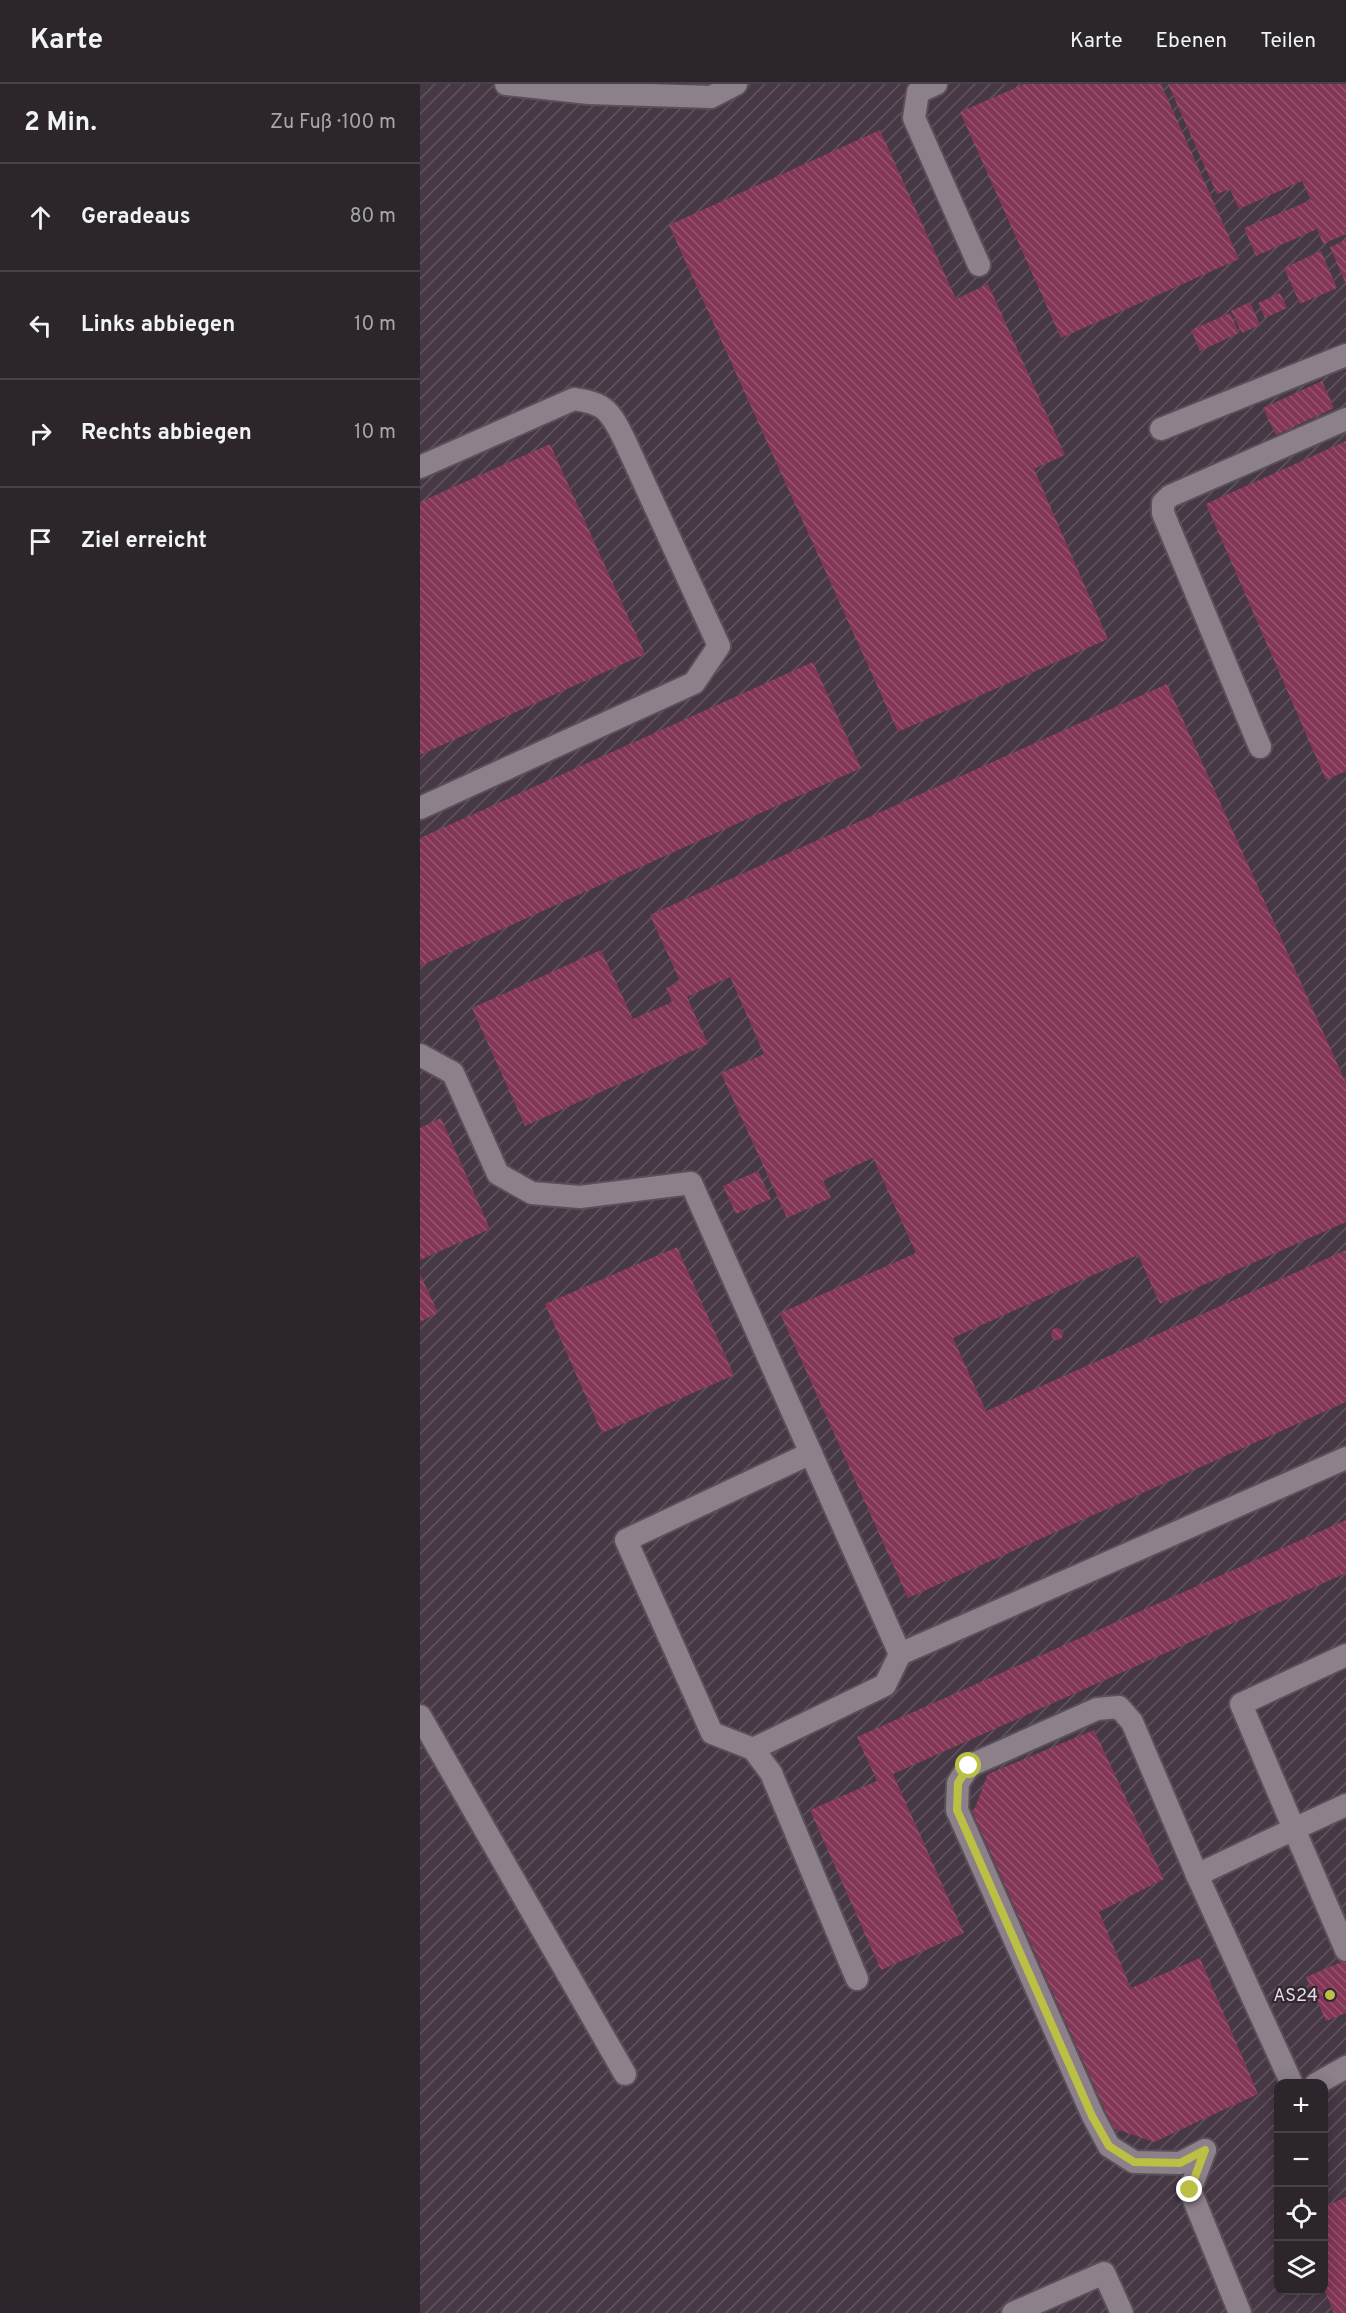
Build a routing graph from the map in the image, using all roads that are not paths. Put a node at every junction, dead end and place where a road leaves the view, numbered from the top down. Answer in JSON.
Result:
{"nodes":[{"id":1,"x":506,"y":84,"type":"edge"},
{"id":2,"x":736,"y":84,"type":"edge"},
{"id":3,"x":936,"y":84,"type":"edge"},
{"id":4,"x":979,"y":265,"type":"dead end"},
{"id":5,"x":1346,"y":355,"type":"edge"},
{"id":6,"x":1346,"y":419,"type":"edge"},
{"id":7,"x":1161,"y":429,"type":"dead end"},
{"id":8,"x":420,"y":468,"type":"edge"},
{"id":9,"x":1260,"y":747,"type":"dead end"},
{"id":10,"x":420,"y":808,"type":"edge"},
{"id":11,"x":420,"y":1055,"type":"edge"},
{"id":12,"x":811,"y":1453,"type":"junction"},
{"id":13,"x":1346,"y":1458,"type":"edge"},
{"id":14,"x":900,"y":1653,"type":"junction"},
{"id":15,"x":1346,"y":1655,"type":"edge"},
{"id":16,"x":420,"y":1716,"type":"edge"},
{"id":17,"x":753,"y":1749,"type":"junction"},
{"id":18,"x":1346,"y":1805,"type":"edge"},
{"id":19,"x":1294,"y":1829,"type":"junction"},
{"id":20,"x":1197,"y":1875,"type":"junction"},
{"id":21,"x":1346,"y":1950,"type":"edge"},
{"id":22,"x":858,"y":1979,"type":"dead end"},
{"id":23,"x":1346,"y":2067,"type":"edge"},
{"id":24,"x":625,"y":2074,"type":"dead end"},
{"id":25,"x":1290,"y":2079,"type":"edge"},
{"id":26,"x":1325,"y":2079,"type":"edge"},
{"id":27,"x":1013,"y":2313,"type":"edge"},
{"id":28,"x":1122,"y":2313,"type":"edge"},
{"id":29,"x":1240,"y":2313,"type":"edge"}],
"edges":[{"from":1,"to":2,"type":"lane"},
{"from":3,"to":4,"type":"lane"},
{"from":5,"to":7,"type":"lane"},
{"from":6,"to":9,"type":"lane"},
{"from":8,"to":10,"type":"lane"},
{"from":11,"to":12,"type":"lane"},
{"from":12,"to":14,"type":"lane"},
{"from":12,"to":17,"type":"lane"},
{"from":13,"to":14,"type":"lane"},
{"from":14,"to":17,"type":"lane"},
{"from":15,"to":19,"type":"lane"},
{"from":16,"to":24,"type":"lane"},
{"from":17,"to":22,"type":"lane"},
{"from":18,"to":19,"type":"lane"},
{"from":19,"to":20,"type":"lane"},
{"from":19,"to":21,"type":"lane"},
{"from":20,"to":25,"type":"lane"},
{"from":20,"to":29,"type":"lane"},
{"from":23,"to":26,"type":"lane"},
{"from":27,"to":28,"type":"lane"}]}
